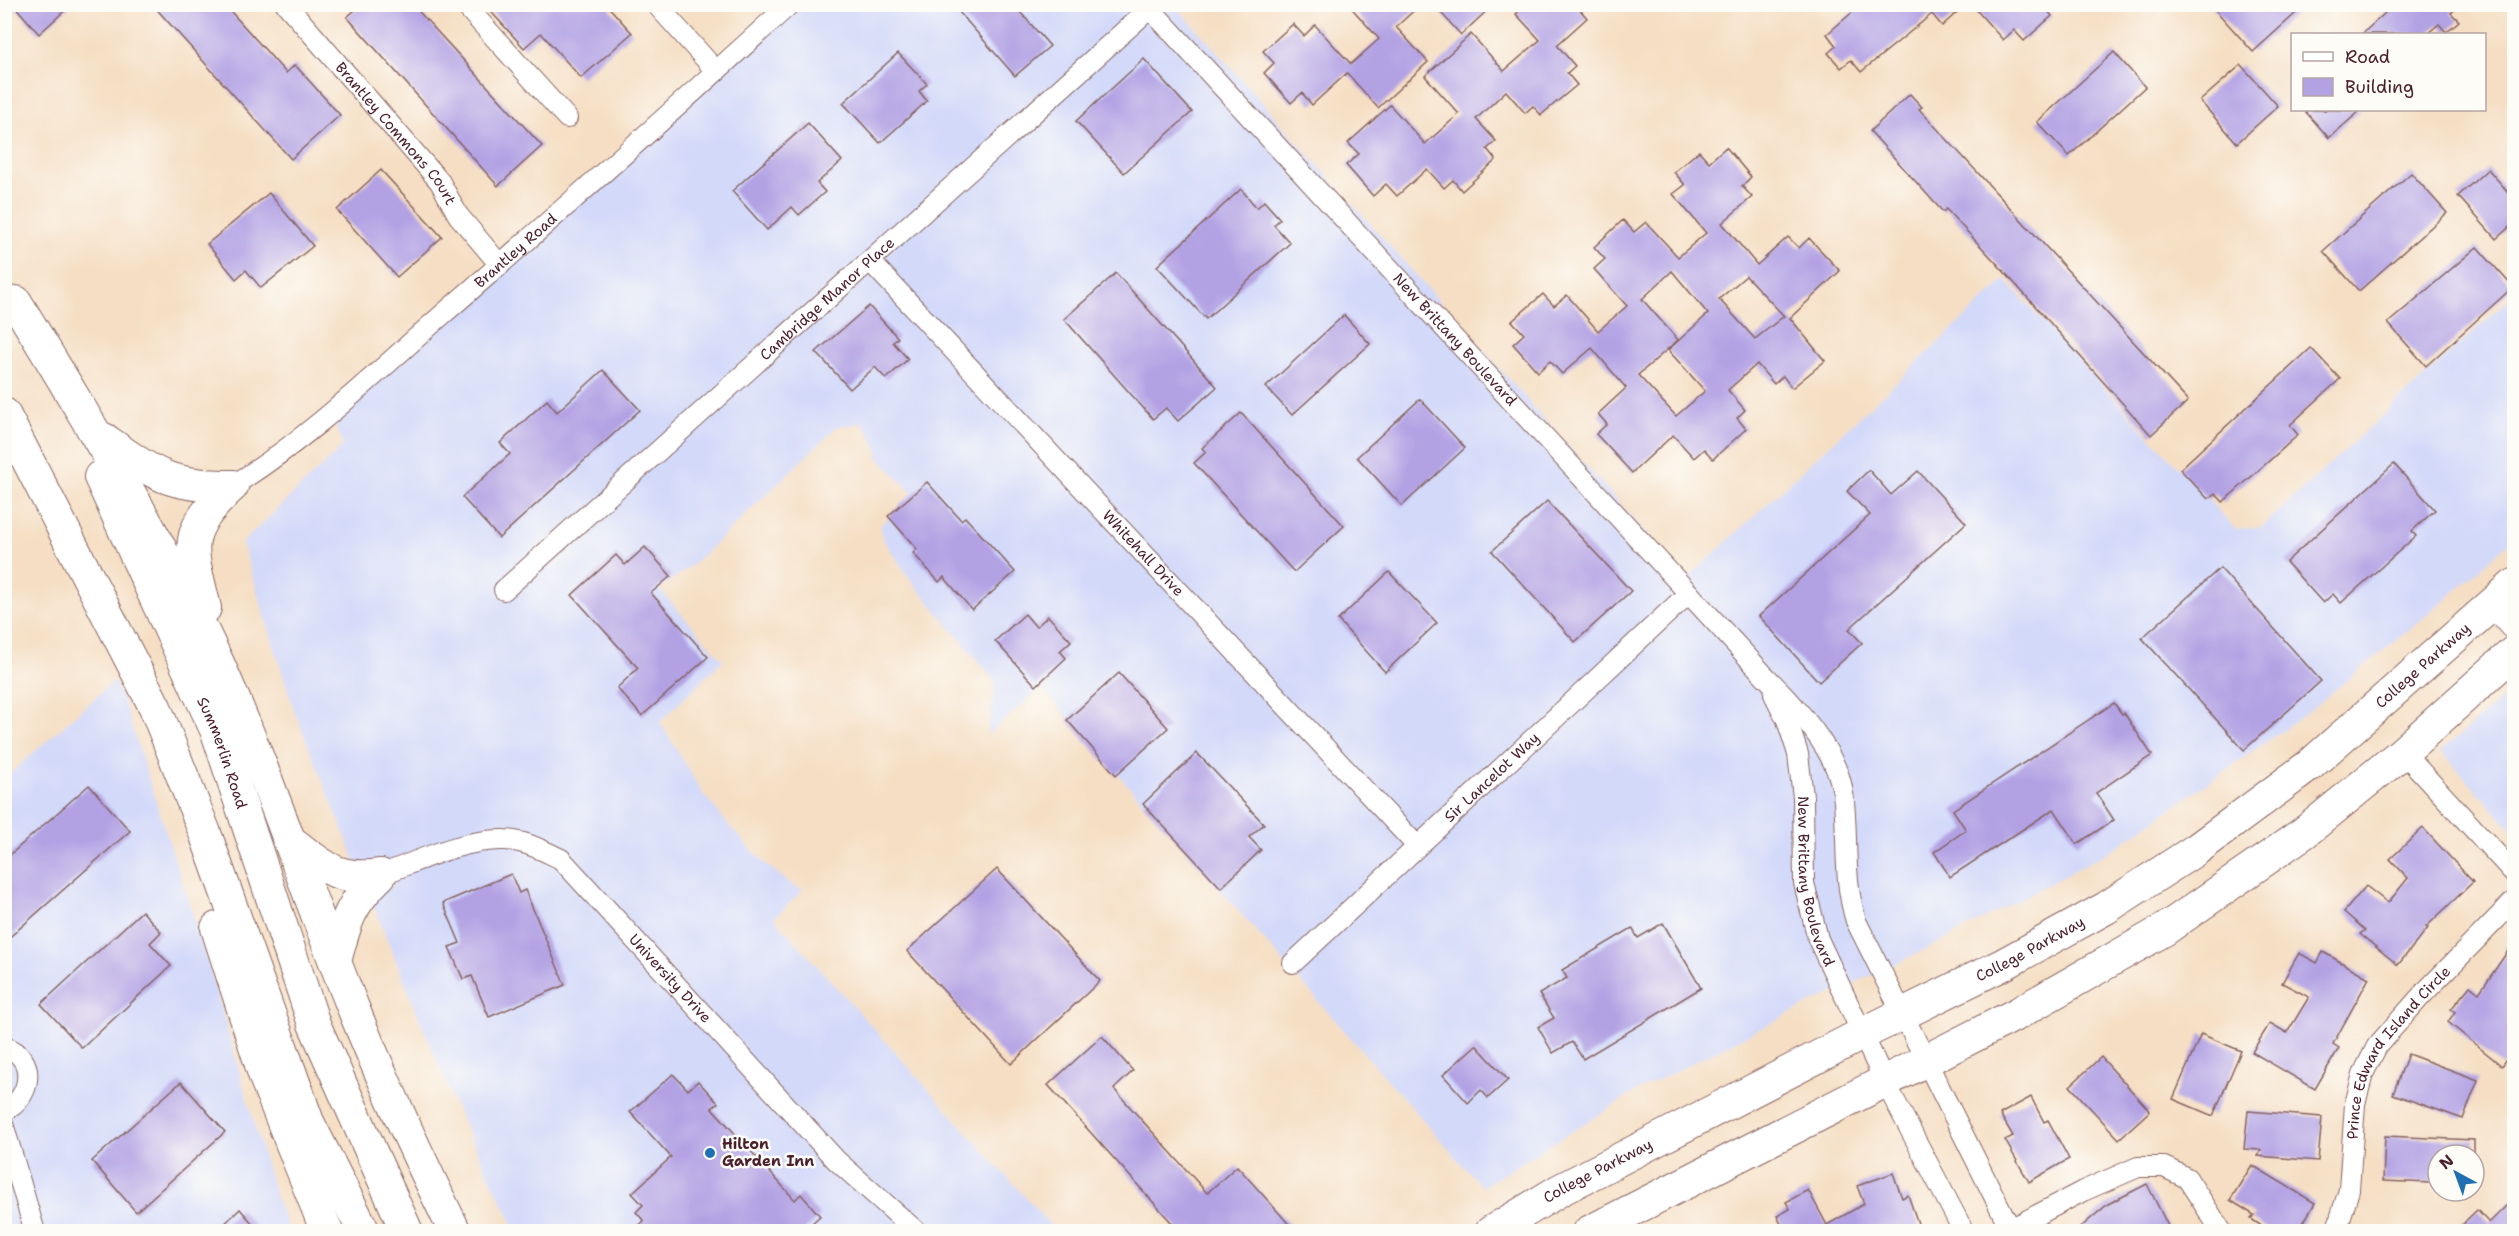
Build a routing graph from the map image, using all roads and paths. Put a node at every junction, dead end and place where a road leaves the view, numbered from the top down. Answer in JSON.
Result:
{"nodes":[{"id":1,"x":286,"y":4,"type":"edge"},
{"id":2,"x":464,"y":4,"type":"edge"},
{"id":3,"x":656,"y":4,"type":"edge"},
{"id":4,"x":790,"y":4,"type":"edge"},
{"id":5,"x":1147,"y":7,"type":"edge"},
{"id":6,"x":716,"y":71,"type":"junction"},
{"id":7,"x":567,"y":118,"type":"dead end"},
{"id":8,"x":870,"y":261,"type":"junction"},
{"id":9,"x":500,"y":265,"type":"junction"},
{"id":10,"x":10,"y":294,"type":"edge"},
{"id":11,"x":4,"y":414,"type":"edge"},
{"id":12,"x":96,"y":433,"type":"junction"},
{"id":13,"x":232,"y":486,"type":"junction"},
{"id":14,"x":70,"y":538,"type":"junction"},
{"id":15,"x":504,"y":590,"type":"dead end"},
{"id":16,"x":1689,"y":593,"type":"junction"},
{"id":17,"x":2508,"y":603,"type":"edge"},
{"id":18,"x":2514,"y":652,"type":"edge"},
{"id":19,"x":218,"y":664,"type":"junction"},
{"id":20,"x":1764,"y":675,"type":"junction"},
{"id":21,"x":2403,"y":752,"type":"junction"},
{"id":22,"x":290,"y":841,"type":"junction"},
{"id":23,"x":1418,"y":846,"type":"junction"},
{"id":24,"x":2514,"y":873,"type":"edge"},
{"id":25,"x":380,"y":875,"type":"junction"},
{"id":26,"x":2514,"y":901,"type":"edge"},
{"id":27,"x":335,"y":961,"type":"junction"},
{"id":28,"x":1293,"y":963,"type":"dead end"},
{"id":29,"x":1901,"y":1014,"type":"junction"},
{"id":30,"x":1864,"y":1033,"type":"junction"},
{"id":31,"x":4,"y":1047,"type":"edge"},
{"id":32,"x":1925,"y":1059,"type":"junction"},
{"id":33,"x":1884,"y":1080,"type":"junction"},
{"id":34,"x":4,"y":1112,"type":"edge"},
{"id":35,"x":4,"y":1127,"type":"edge"},
{"id":36,"x":2009,"y":1230,"type":"edge"},
{"id":37,"x":35,"y":1232,"type":"edge"},
{"id":38,"x":327,"y":1232,"type":"edge"},
{"id":39,"x":364,"y":1232,"type":"edge"},
{"id":40,"x":408,"y":1232,"type":"edge"},
{"id":41,"x":455,"y":1232,"type":"edge"},
{"id":42,"x":917,"y":1232,"type":"edge"},
{"id":43,"x":1491,"y":1232,"type":"edge"},
{"id":44,"x":1589,"y":1232,"type":"edge"},
{"id":45,"x":1964,"y":1232,"type":"edge"},
{"id":46,"x":2222,"y":1232,"type":"edge"},
{"id":47,"x":2336,"y":1232,"type":"edge"}],
"edges":[{"from":1,"to":9,"type":"street","name":"Brantley Commons Court"},
{"from":2,"to":7,"type":"street"},
{"from":3,"to":6,"type":"street"},
{"from":4,"to":6,"type":"street","name":"Brantley Road"},
{"from":5,"to":8,"type":"street","name":"Cambridge Manor Place"},
{"from":5,"to":16,"type":"street","name":"New Brittany Boulevard"},
{"from":6,"to":9,"type":"street","name":"Brantley Road"},
{"from":8,"to":15,"type":"street","name":"Cambridge Manor Place"},
{"from":8,"to":23,"type":"street","name":"Whitehall Drive"},
{"from":9,"to":13,"type":"street","name":"Brantley Road"},
{"from":10,"to":12,"type":"main road"},
{"from":10,"to":40,"type":"main road","name":"Summerlin Road"},
{"from":11,"to":14,"type":"main road"},
{"from":12,"to":13,"type":"main road"},
{"from":12,"to":19,"type":"main road"},
{"from":13,"to":19,"type":"main road"},
{"from":14,"to":38,"type":"main road"},
{"from":14,"to":39,"type":"main road"},
{"from":16,"to":20,"type":"street","name":"New Brittany Boulevard"},
{"from":16,"to":23,"type":"street","name":"Sir Lancelot Way"},
{"from":17,"to":29,"type":"main road","name":"College Parkway"},
{"from":18,"to":21,"type":"main road"},
{"from":19,"to":22,"type":"main road"},
{"from":20,"to":29,"type":"street","name":"New Brittany Boulevard"},
{"from":20,"to":30,"type":"street","name":"New Brittany Boulevard"},
{"from":21,"to":24,"type":"street"},
{"from":21,"to":32,"type":"main road"},
{"from":22,"to":25,"type":"main road"},
{"from":22,"to":27,"type":"main road"},
{"from":23,"to":28,"type":"street","name":"Sir Lancelot Way"},
{"from":25,"to":27,"type":"main road"},
{"from":25,"to":42,"type":"street","name":"University Drive"},
{"from":26,"to":47,"type":"street","name":"Prince Edward Island Circle"},
{"from":27,"to":41,"type":"main road"},
{"from":29,"to":30,"type":"main road","name":"College Parkway"},
{"from":29,"to":32,"type":"street","name":"New Brittany Boulevard"},
{"from":30,"to":33,"type":"street","name":"New Brittany Boulevard"},
{"from":30,"to":43,"type":"main road","name":"College Parkway"},
{"from":31,"to":34,"type":"street"},
{"from":32,"to":33,"type":"main road"},
{"from":32,"to":36,"type":"street","name":"New Brittany Boulevard"},
{"from":33,"to":44,"type":"main road"},
{"from":33,"to":45,"type":"street","name":"New Brittany Boulevard"},
{"from":35,"to":37,"type":"street"},
{"from":36,"to":46,"type":"street"}]}
